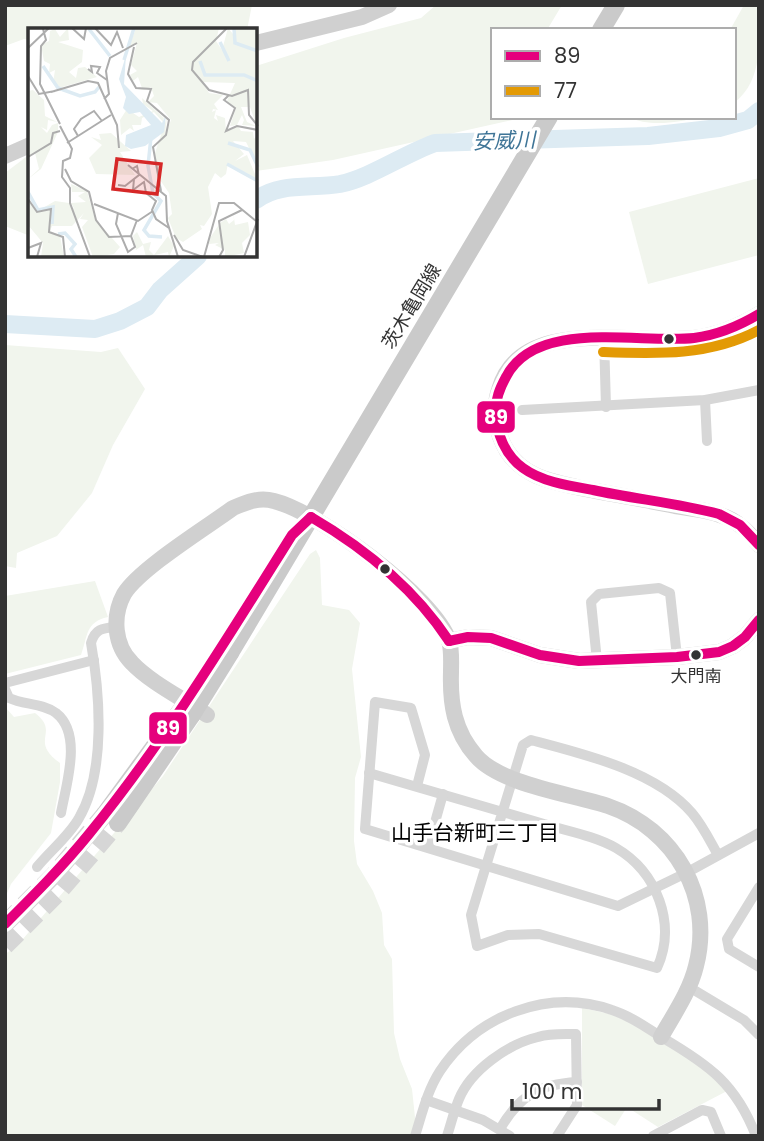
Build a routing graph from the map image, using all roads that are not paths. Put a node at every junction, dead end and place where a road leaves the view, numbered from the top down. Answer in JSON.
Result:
{"nodes":[{"id":1,"x":389,"y":5,"type":"edge"},
{"id":2,"x":616,"y":5,"type":"edge"},
{"id":3,"x":602,"y":28,"type":"edge"},
{"id":4,"x":257,"y":44,"type":"edge"},
{"id":5,"x":548,"y":119,"type":"edge"},
{"id":6,"x":28,"y":146,"type":"edge"},
{"id":7,"x":5,"y":156,"type":"edge"},
{"id":8,"x":759,"y":314,"type":"edge"},
{"id":9,"x":604,"y":338,"type":"junction"},
{"id":10,"x":759,"y":390,"type":"edge"},
{"id":11,"x":705,"y":400,"type":"junction"},
{"id":12,"x":606,"y":407,"type":"junction"},
{"id":13,"x":522,"y":410,"type":"dead end"},
{"id":14,"x":706,"y":441,"type":"dead end"},
{"id":15,"x":315,"y":510,"type":"junction"},
{"id":16,"x":759,"y":545,"type":"edge"},
{"id":17,"x":759,"y":620,"type":"edge"},
{"id":18,"x":116,"y":626,"type":"junction"},
{"id":19,"x":449,"y":640,"type":"junction"},
{"id":20,"x":677,"y":657,"type":"junction"},
{"id":21,"x":94,"y":660,"type":"junction"},
{"id":22,"x":597,"y":661,"type":"junction"},
{"id":23,"x":5,"y":683,"type":"edge"},
{"id":24,"x":5,"y":689,"type":"edge"},
{"id":25,"x":193,"y":713,"type":"junction"},
{"id":26,"x":369,"y":772,"type":"junction"},
{"id":27,"x":512,"y":778,"type":"junction"},
{"id":28,"x":417,"y":786,"type":"junction"},
{"id":29,"x":443,"y":794,"type":"junction"},
{"id":30,"x":501,"y":811,"type":"junction"},
{"id":31,"x":61,"y":813,"type":"dead end"},
{"id":32,"x":111,"y":819,"type":"tunnel mouth"},
{"id":33,"x":756,"y":835,"type":"edge"},
{"id":34,"x":428,"y":847,"type":"junction"},
{"id":35,"x":759,"y":848,"type":"edge"},
{"id":36,"x":719,"y":855,"type":"junction"},
{"id":37,"x":485,"y":864,"type":"junction"},
{"id":38,"x":37,"y":867,"type":"dead end"},
{"id":39,"x":687,"y":873,"type":"junction"},
{"id":40,"x":759,"y":887,"type":"edge"},
{"id":41,"x":655,"y":889,"type":"junction"},
{"id":42,"x":754,"y":906,"type":"edge"},
{"id":43,"x":759,"y":967,"type":"edge"},
{"id":44,"x":689,"y":987,"type":"junction"},
{"id":45,"x":759,"y":1035,"type":"edge"},
{"id":46,"x":661,"y":1037,"type":"junction"},
{"id":47,"x":577,"y":1082,"type":"junction"},
{"id":48,"x":426,"y":1100,"type":"junction"},
{"id":49,"x":456,"y":1110,"type":"junction"},
{"id":50,"x":500,"y":1129,"type":"junction"},
{"id":51,"x":659,"y":1134,"type":"edge"},
{"id":52,"x":415,"y":1136,"type":"edge"},
{"id":53,"x":447,"y":1136,"type":"edge"},
{"id":54,"x":510,"y":1136,"type":"edge"},
{"id":55,"x":557,"y":1136,"type":"edge"},
{"id":56,"x":721,"y":1136,"type":"edge"},
{"id":57,"x":758,"y":1136,"type":"edge"}],
"edges":[{"from":1,"to":4,"type":"street"},
{"from":2,"to":3,"type":"main road"},
{"from":5,"to":15,"type":"main road","name":"茨木亀岡線"},
{"from":6,"to":7,"type":"street"},
{"from":8,"to":9,"type":"street"},
{"from":9,"to":12,"type":"street"},
{"from":9,"to":16,"type":"street"},
{"from":10,"to":11,"type":"street"},
{"from":11,"to":12,"type":"street"},
{"from":11,"to":14,"type":"street"},
{"from":12,"to":13,"type":"street"},
{"from":15,"to":18,"type":"street"},
{"from":15,"to":19,"type":"street"},
{"from":15,"to":25,"type":"main road","name":"茨木亀岡線","bridge":true},
{"from":17,"to":20,"type":"street"},
{"from":18,"to":21,"type":"street"},
{"from":18,"to":25,"type":"street"},
{"from":19,"to":22,"type":"street"},
{"from":19,"to":27,"type":"street"},
{"from":20,"to":22,"type":"street"},
{"from":20,"to":22,"type":"street"},
{"from":21,"to":23,"type":"street"},
{"from":21,"to":38,"type":"street"},
{"from":24,"to":31,"type":"street"},
{"from":25,"to":32,"type":"main road","name":"茨木亀岡線"},
{"from":26,"to":28,"type":"street"},
{"from":26,"to":28,"type":"street"},
{"from":26,"to":34,"type":"street"},
{"from":27,"to":30,"type":"street"},
{"from":27,"to":36,"type":"street"},
{"from":27,"to":39,"type":"street"},
{"from":28,"to":29,"type":"street"},
{"from":29,"to":30,"type":"street"},
{"from":29,"to":34,"type":"street"},
{"from":30,"to":37,"type":"street"},
{"from":30,"to":41,"type":"street"},
{"from":33,"to":35,"type":"street"},
{"from":33,"to":36,"type":"street"},
{"from":34,"to":37,"type":"street"},
{"from":36,"to":39,"type":"street"},
{"from":37,"to":41,"type":"street"},
{"from":37,"to":41,"type":"street"},
{"from":39,"to":41,"type":"street"},
{"from":39,"to":44,"type":"street"},
{"from":40,"to":42,"type":"street"},
{"from":42,"to":43,"type":"street"},
{"from":44,"to":45,"type":"street"},
{"from":44,"to":46,"type":"street"},
{"from":46,"to":48,"type":"street"},
{"from":46,"to":57,"type":"street"},
{"from":47,"to":49,"type":"street"},
{"from":47,"to":50,"type":"street"},
{"from":47,"to":55,"type":"street"},
{"from":48,"to":49,"type":"street"},
{"from":48,"to":52,"type":"street"},
{"from":49,"to":50,"type":"street"},
{"from":49,"to":53,"type":"street"},
{"from":50,"to":54,"type":"street"},
{"from":51,"to":56,"type":"street"}]}
